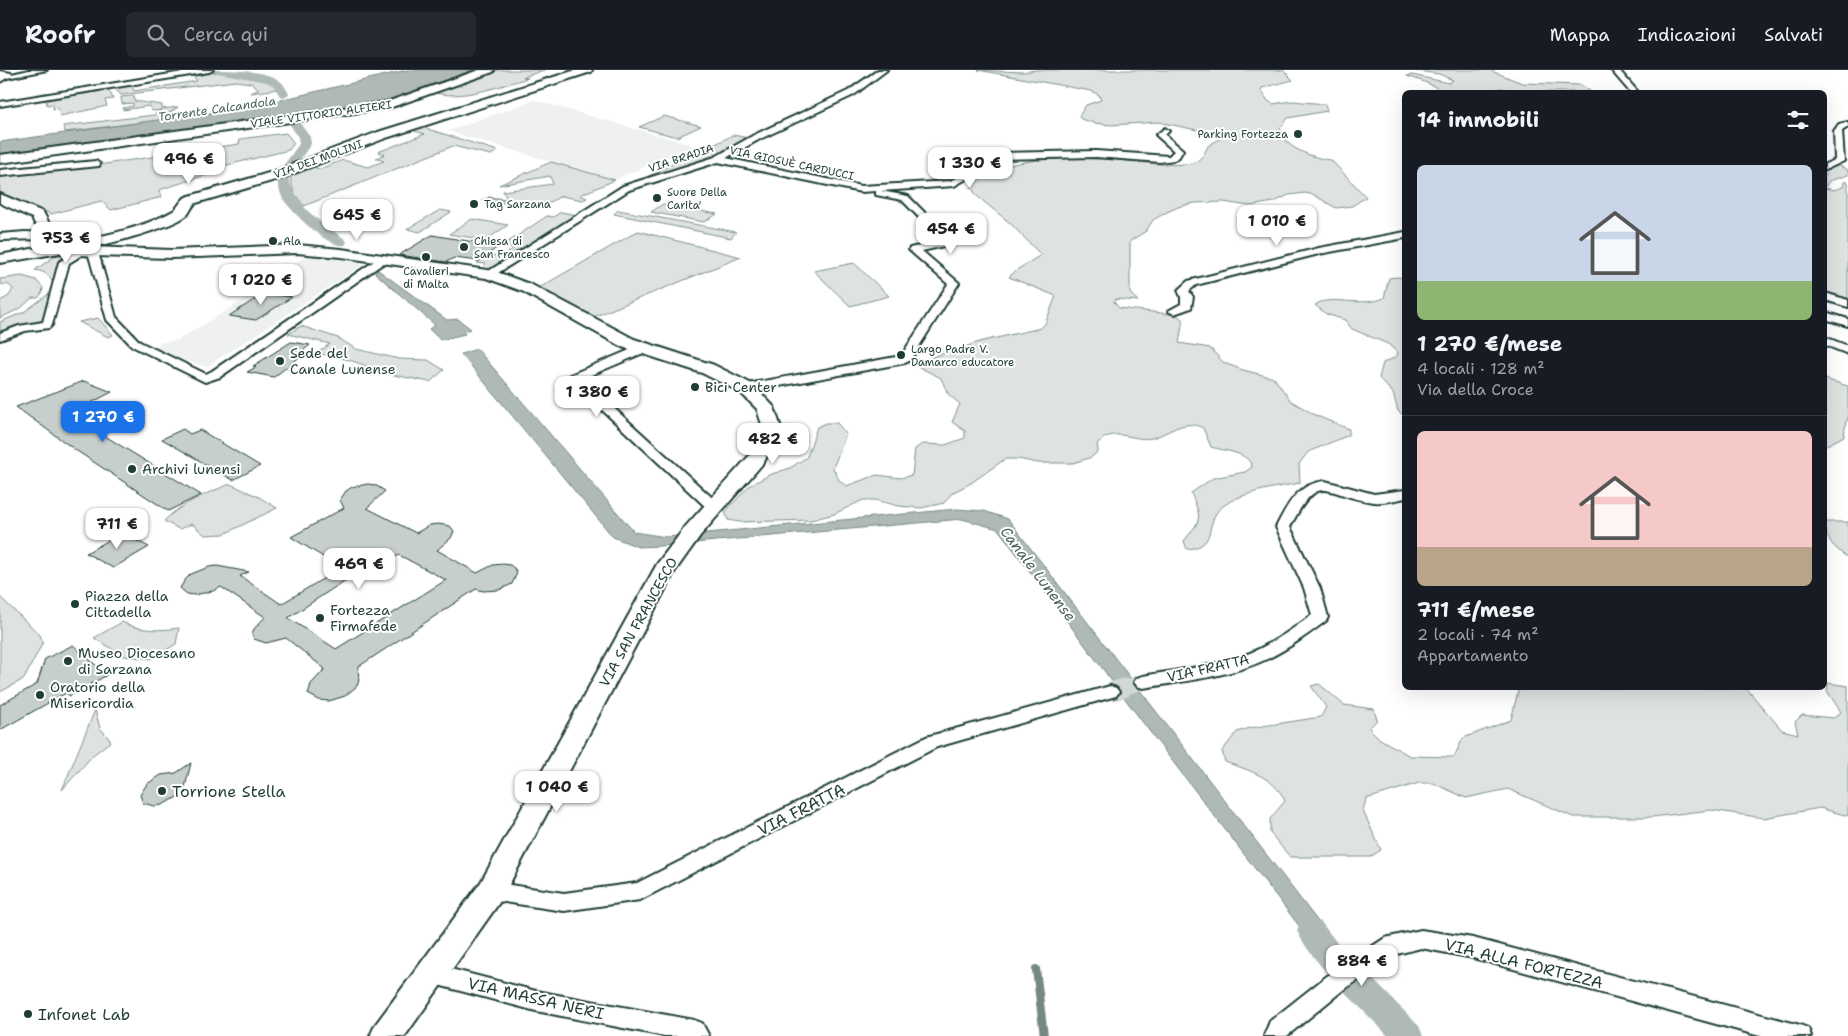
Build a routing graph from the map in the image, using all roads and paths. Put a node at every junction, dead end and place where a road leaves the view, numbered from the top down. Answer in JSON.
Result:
{"nodes":[{"id":1,"x":43,"y":70,"type":"edge"},
{"id":2,"x":209,"y":70,"type":"edge"},
{"id":3,"x":489,"y":70,"type":"edge"},
{"id":4,"x":587,"y":70,"type":"edge"},
{"id":5,"x":883,"y":70,"type":"edge"},
{"id":6,"x":1615,"y":70,"type":"edge"},
{"id":7,"x":4,"y":74,"type":"edge"},
{"id":8,"x":1632,"y":90,"type":"edge"},
{"id":9,"x":0,"y":104,"type":"edge"},
{"id":10,"x":1848,"y":124,"type":"edge"},
{"id":11,"x":1165,"y":131,"type":"dead end"},
{"id":12,"x":0,"y":159,"type":"edge"},
{"id":13,"x":718,"y":159,"type":"junction"},
{"id":14,"x":96,"y":164,"type":"dead end"},
{"id":15,"x":1827,"y":166,"type":"edge"},
{"id":16,"x":0,"y":173,"type":"edge"},
{"id":17,"x":861,"y":189,"type":"junction"},
{"id":18,"x":0,"y":198,"type":"edge"},
{"id":19,"x":116,"y":236,"type":"junction"},
{"id":20,"x":1402,"y":236,"type":"edge"},
{"id":21,"x":0,"y":237,"type":"edge"},
{"id":22,"x":50,"y":241,"type":"junction"},
{"id":23,"x":92,"y":249,"type":"junction"},
{"id":24,"x":0,"y":259,"type":"edge"},
{"id":25,"x":384,"y":260,"type":"junction"},
{"id":26,"x":489,"y":274,"type":"junction"},
{"id":27,"x":1827,"y":297,"type":"edge"},
{"id":28,"x":1848,"y":304,"type":"edge"},
{"id":29,"x":1174,"y":311,"type":"dead end"},
{"id":30,"x":1827,"y":316,"type":"edge"},
{"id":31,"x":1848,"y":322,"type":"edge"},
{"id":32,"x":0,"y":336,"type":"edge"},
{"id":33,"x":1827,"y":342,"type":"edge"},
{"id":34,"x":644,"y":348,"type":"junction"},
{"id":35,"x":1848,"y":350,"type":"edge"},
{"id":36,"x":746,"y":388,"type":"junction"},
{"id":37,"x":1402,"y":495,"type":"edge"},
{"id":38,"x":714,"y":507,"type":"junction"},
{"id":39,"x":1143,"y":682,"type":"tunnel mouth"},
{"id":40,"x":1110,"y":692,"type":"tunnel mouth"},
{"id":41,"x":491,"y":891,"type":"junction"},
{"id":42,"x":432,"y":974,"type":"junction"},
{"id":43,"x":386,"y":1036,"type":"edge"},
{"id":44,"x":698,"y":1036,"type":"edge"},
{"id":45,"x":1275,"y":1036,"type":"edge"},
{"id":46,"x":1800,"y":1036,"type":"edge"}],
"edges":[{"from":1,"to":7,"type":"street"},
{"from":2,"to":9,"type":"street"},
{"from":3,"to":12,"type":"street","name":"VIALE VITTORIO ALFIERI"},
{"from":4,"to":19,"type":"street","name":"VIA DEI MOLINI"},
{"from":5,"to":13,"type":"street","name":"VIA BRADIA"},
{"from":6,"to":8,"type":"street"},
{"from":10,"to":15,"type":"street"},
{"from":11,"to":17,"type":"street","name":"VIA GIOSUÈ CARDUCCI"},
{"from":13,"to":17,"type":"street","name":"VIA GIOSUÈ CARDUCCI"},
{"from":13,"to":26,"type":"street","name":"VIA BRADIA"},
{"from":14,"to":16,"type":"street"},
{"from":17,"to":36,"type":"street"},
{"from":18,"to":22,"type":"street"},
{"from":19,"to":22,"type":"street","name":"VIA DEI MOLINI"},
{"from":19,"to":23,"type":"street"},
{"from":20,"to":29,"type":"street"},
{"from":21,"to":22,"type":"street"},
{"from":22,"to":23,"type":"street","name":"VIA SAN FRANCESCO"},
{"from":22,"to":24,"type":"street"},
{"from":23,"to":25,"type":"street","name":"VIA SAN FRANCESCO"},
{"from":23,"to":25,"type":"street"},
{"from":23,"to":32,"type":"street"},
{"from":25,"to":26,"type":"street","name":"VIA SAN FRANCESCO"},
{"from":26,"to":34,"type":"street","name":"VIA SAN FRANCESCO"},
{"from":27,"to":28,"type":"street"},
{"from":30,"to":31,"type":"street"},
{"from":33,"to":35,"type":"street"},
{"from":34,"to":36,"type":"street","name":"VIA SAN FRANCESCO"},
{"from":34,"to":38,"type":"street"},
{"from":36,"to":38,"type":"street","name":"VIA SAN FRANCESCO"},
{"from":37,"to":39,"type":"street","name":"VIA FRATTA"},
{"from":38,"to":41,"type":"street","name":"VIA SAN FRANCESCO"},
{"from":40,"to":41,"type":"street","name":"VIA FRATTA"},
{"from":41,"to":42,"type":"street","name":"VIA SAN FRANCESCO"},
{"from":42,"to":43,"type":"street","name":"VIA SAN FRANCESCO"},
{"from":42,"to":44,"type":"street","name":"VIA MASSA NERI"},
{"from":45,"to":46,"type":"street","name":"VIA ALLA FORTEZZA"}]}
